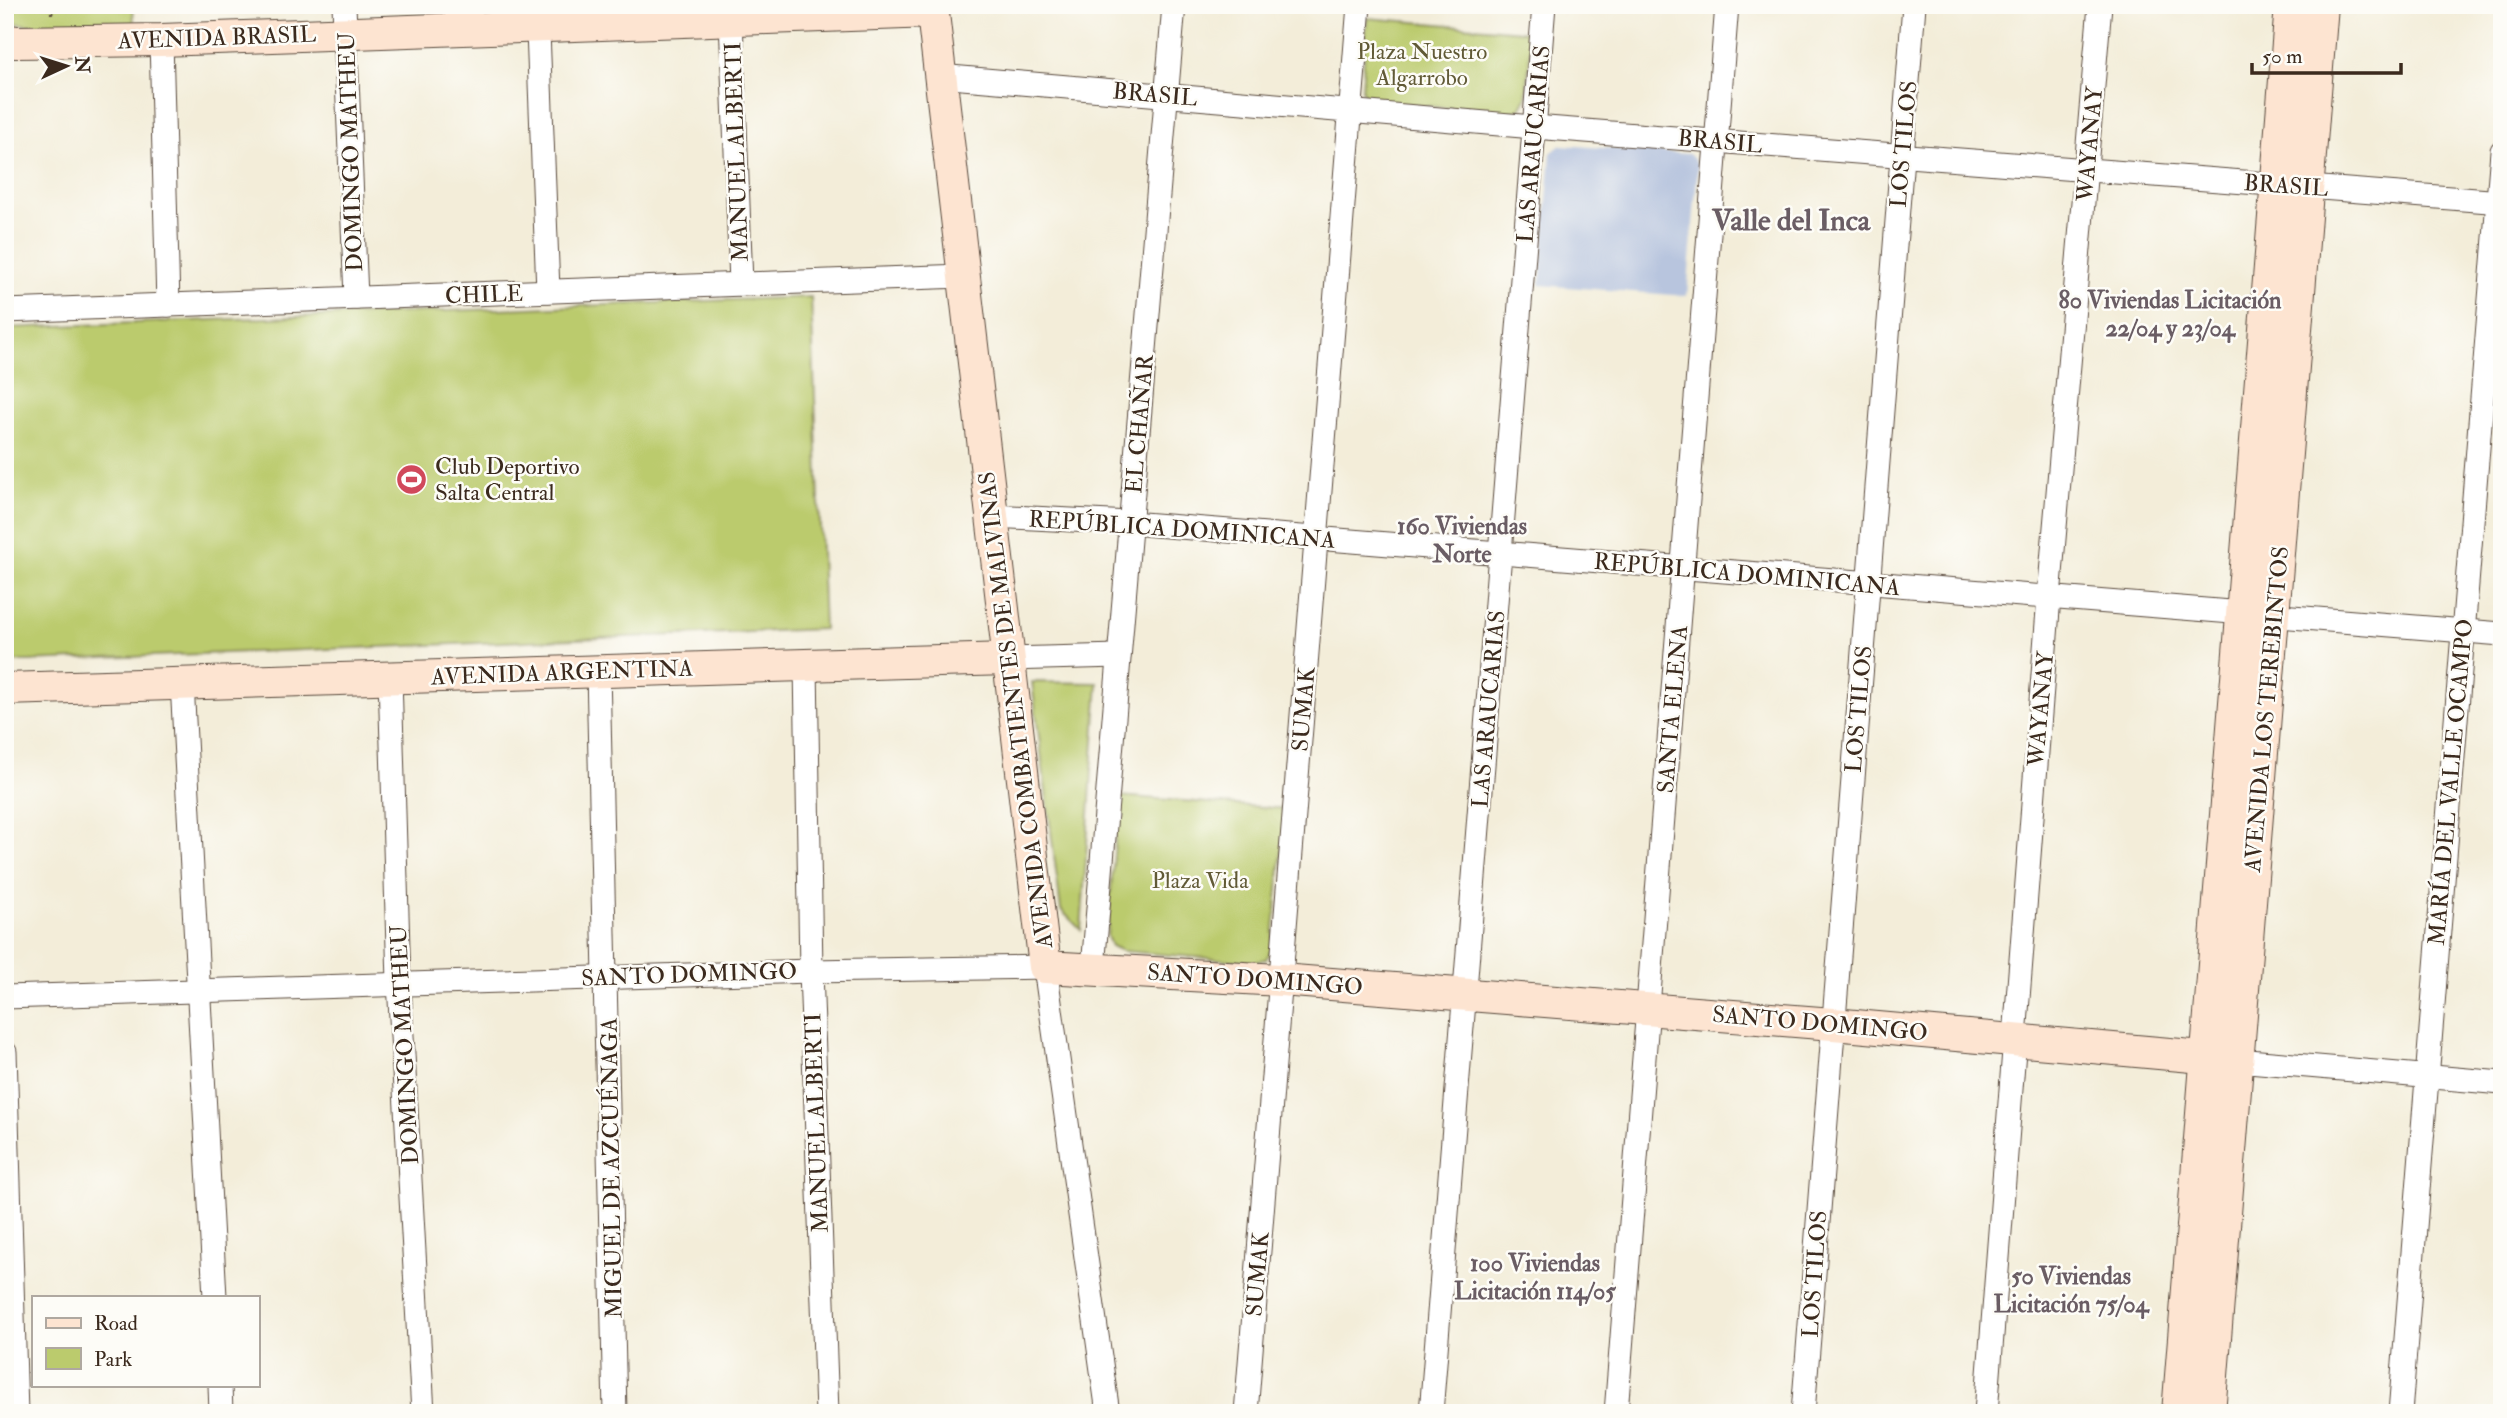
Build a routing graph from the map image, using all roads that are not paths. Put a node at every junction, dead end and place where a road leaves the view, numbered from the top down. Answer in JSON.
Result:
{"nodes":[{"id":1,"x":1174,"y":5,"type":"edge"},
{"id":2,"x":1359,"y":5,"type":"edge"},
{"id":3,"x":1544,"y":5,"type":"edge"},
{"id":4,"x":1727,"y":5,"type":"edge"},
{"id":5,"x":1914,"y":5,"type":"edge"},
{"id":6,"x":2100,"y":5,"type":"edge"},
{"id":7,"x":2291,"y":5,"type":"edge"},
{"id":8,"x":2322,"y":5,"type":"edge"},
{"id":9,"x":932,"y":9,"type":"edge"},
{"id":10,"x":538,"y":16,"type":"edge"},
{"id":11,"x":344,"y":19,"type":"edge"},
{"id":12,"x":731,"y":19,"type":"junction"},
{"id":13,"x":5,"y":40,"type":"edge"},
{"id":14,"x":161,"y":40,"type":"junction"},
{"id":15,"x":939,"y":76,"type":"junction"},
{"id":16,"x":1167,"y":95,"type":"junction"},
{"id":17,"x":1351,"y":111,"type":"junction"},
{"id":18,"x":1534,"y":127,"type":"junction"},
{"id":19,"x":1715,"y":141,"type":"junction"},
{"id":20,"x":2502,"y":151,"type":"edge"},
{"id":21,"x":1902,"y":156,"type":"junction"},
{"id":22,"x":2087,"y":170,"type":"junction"},
{"id":23,"x":2276,"y":185,"type":"junction"},
{"id":24,"x":2308,"y":187,"type":"junction"},
{"id":25,"x":2500,"y":202,"type":"edge"},
{"id":26,"x":963,"y":276,"type":"junction"},
{"id":27,"x":741,"y":284,"type":"junction"},
{"id":28,"x":548,"y":291,"type":"junction"},
{"id":29,"x":356,"y":298,"type":"junction"},
{"id":30,"x":168,"y":305,"type":"junction"},
{"id":31,"x":5,"y":311,"type":"edge"},
{"id":32,"x":993,"y":516,"type":"junction"},
{"id":33,"x":1130,"y":523,"type":"junction"},
{"id":34,"x":1318,"y":539,"type":"junction"},
{"id":35,"x":1500,"y":554,"type":"junction"},
{"id":36,"x":1684,"y":569,"type":"junction"},
{"id":37,"x":1868,"y":584,"type":"junction"},
{"id":38,"x":2049,"y":597,"type":"junction"},
{"id":39,"x":2242,"y":613,"type":"junction"},
{"id":40,"x":2273,"y":616,"type":"junction"},
{"id":41,"x":2463,"y":631,"type":"junction"},
{"id":42,"x":2502,"y":634,"type":"edge"},
{"id":43,"x":1119,"y":656,"type":"junction"},
{"id":44,"x":1007,"y":659,"type":"junction"},
{"id":45,"x":806,"y":666,"type":"junction"},
{"id":46,"x":598,"y":671,"type":"junction"},
{"id":47,"x":390,"y":677,"type":"junction"},
{"id":48,"x":182,"y":683,"type":"junction"},
{"id":49,"x":5,"y":689,"type":"edge"},
{"id":50,"x":1045,"y":967,"type":"junction"},
{"id":51,"x":1093,"y":968,"type":"junction"},
{"id":52,"x":811,"y":971,"type":"junction"},
{"id":53,"x":607,"y":977,"type":"junction"},
{"id":54,"x":1281,"y":980,"type":"junction"},
{"id":55,"x":400,"y":982,"type":"junction"},
{"id":56,"x":198,"y":991,"type":"junction"},
{"id":57,"x":1465,"y":995,"type":"junction"},
{"id":58,"x":5,"y":996,"type":"edge"},
{"id":59,"x":1648,"y":1010,"type":"junction"},
{"id":60,"x":1833,"y":1024,"type":"junction"},
{"id":61,"x":2014,"y":1040,"type":"junction"},
{"id":62,"x":5,"y":1052,"type":"edge"},
{"id":63,"x":2222,"y":1059,"type":"junction"},
{"id":64,"x":2427,"y":1076,"type":"junction"},
{"id":65,"x":2502,"y":1083,"type":"edge"},
{"id":66,"x":215,"y":1296,"type":"edge"},
{"id":67,"x":220,"y":1386,"type":"edge"},
{"id":68,"x":16,"y":1413,"type":"edge"},
{"id":69,"x":221,"y":1413,"type":"edge"},
{"id":70,"x":423,"y":1413,"type":"edge"},
{"id":71,"x":615,"y":1413,"type":"edge"},
{"id":72,"x":827,"y":1413,"type":"edge"},
{"id":73,"x":1108,"y":1413,"type":"edge"},
{"id":74,"x":1246,"y":1413,"type":"edge"},
{"id":75,"x":1431,"y":1413,"type":"edge"},
{"id":76,"x":1616,"y":1413,"type":"edge"},
{"id":77,"x":1803,"y":1413,"type":"edge"},
{"id":78,"x":1986,"y":1413,"type":"edge"},
{"id":79,"x":2178,"y":1413,"type":"edge"},
{"id":80,"x":2209,"y":1413,"type":"edge"},
{"id":81,"x":2400,"y":1413,"type":"edge"}],
"edges":[{"from":1,"to":16,"type":"street","name":"EL CHAÑAR"},
{"from":2,"to":17,"type":"street","name":"SUMAK"},
{"from":3,"to":18,"type":"street","name":"LAS ARAUCARIAS"},
{"from":4,"to":19,"type":"street","name":"SANTA ELENA"},
{"from":5,"to":21,"type":"street","name":"LOS TILOS"},
{"from":6,"to":22,"type":"street","name":"WAYANAY"},
{"from":7,"to":23,"type":"street","name":"AVENIDA LOS TEREBINTOS"},
{"from":8,"to":24,"type":"street","name":"AVENIDA LOS TEREBINTOS"},
{"from":9,"to":12,"type":"street","name":"AVENIDA BRASIL"},
{"from":9,"to":15,"type":"street","name":"AVENIDA COMBATIENTES DE MALVINAS"},
{"from":10,"to":11,"type":"street","name":"AVENIDA BRASIL"},
{"from":10,"to":12,"type":"street","name":"AVENIDA BRASIL"},
{"from":10,"to":28,"type":"street"},
{"from":11,"to":14,"type":"street","name":"AVENIDA BRASIL"},
{"from":11,"to":29,"type":"street","name":"DOMINGO MATHEU"},
{"from":12,"to":27,"type":"street","name":"MANUEL ALBERTI"},
{"from":13,"to":14,"type":"street","name":"AVENIDA BRASIL"},
{"from":14,"to":30,"type":"street"},
{"from":15,"to":16,"type":"street","name":"BRASIL"},
{"from":15,"to":26,"type":"street","name":"AVENIDA COMBATIENTES DE MALVINAS"},
{"from":16,"to":17,"type":"street","name":"BRASIL"},
{"from":16,"to":33,"type":"street","name":"EL CHAÑAR"},
{"from":17,"to":18,"type":"street","name":"BRASIL"},
{"from":17,"to":34,"type":"street","name":"SUMAK"},
{"from":18,"to":19,"type":"street","name":"BRASIL"},
{"from":18,"to":35,"type":"street","name":"LAS ARAUCARIAS"},
{"from":19,"to":21,"type":"street","name":"BRASIL"},
{"from":19,"to":36,"type":"street","name":"SANTA ELENA"},
{"from":20,"to":25,"type":"street","name":"MARÍA DEL VALLE OCAMPO"},
{"from":21,"to":22,"type":"street","name":"BRASIL"},
{"from":21,"to":37,"type":"street","name":"LOS TILOS"},
{"from":22,"to":23,"type":"street","name":"BRASIL"},
{"from":22,"to":38,"type":"street","name":"WAYANAY"},
{"from":23,"to":24,"type":"street","name":"BRASIL"},
{"from":23,"to":39,"type":"street","name":"AVENIDA LOS TEREBINTOS"},
{"from":24,"to":25,"type":"street","name":"BRASIL"},
{"from":24,"to":40,"type":"street","name":"AVENIDA LOS TEREBINTOS"},
{"from":25,"to":41,"type":"street","name":"MARÍA DEL VALLE OCAMPO"},
{"from":26,"to":27,"type":"street","name":"CHILE"},
{"from":26,"to":32,"type":"street","name":"AVENIDA COMBATIENTES DE MALVINAS"},
{"from":27,"to":28,"type":"street","name":"CHILE"},
{"from":28,"to":29,"type":"street","name":"CHILE"},
{"from":29,"to":30,"type":"street","name":"CHILE"},
{"from":30,"to":31,"type":"street","name":"CHILE"},
{"from":32,"to":33,"type":"street","name":"REPÚBLICA DOMINICANA"},
{"from":32,"to":44,"type":"street","name":"AVENIDA COMBATIENTES DE MALVINAS"},
{"from":33,"to":34,"type":"street","name":"REPÚBLICA DOMINICANA"},
{"from":33,"to":43,"type":"street","name":"EL CHAÑAR"},
{"from":34,"to":35,"type":"street","name":"REPÚBLICA DOMINICANA"},
{"from":34,"to":54,"type":"street","name":"SUMAK"},
{"from":35,"to":36,"type":"street","name":"REPÚBLICA DOMINICANA"},
{"from":35,"to":57,"type":"street","name":"LAS ARAUCARIAS"},
{"from":36,"to":37,"type":"street","name":"REPÚBLICA DOMINICANA"},
{"from":36,"to":59,"type":"street","name":"SANTA ELENA"},
{"from":37,"to":38,"type":"street","name":"REPÚBLICA DOMINICANA"},
{"from":37,"to":60,"type":"street","name":"LOS TILOS"},
{"from":38,"to":39,"type":"street","name":"REPÚBLICA DOMINICANA"},
{"from":38,"to":61,"type":"street","name":"WAYANAY"},
{"from":39,"to":40,"type":"street","name":"REPÚBLICA DOMINICANA"},
{"from":39,"to":63,"type":"street","name":"AVENIDA LOS TEREBINTOS"},
{"from":40,"to":41,"type":"street","name":"REPÚBLICA DOMINICANA"},
{"from":40,"to":63,"type":"street","name":"AVENIDA LOS TEREBINTOS"},
{"from":41,"to":42,"type":"street","name":"REPÚBLICA DOMINICANA"},
{"from":41,"to":64,"type":"street","name":"MARÍA DEL VALLE OCAMPO"},
{"from":43,"to":44,"type":"street","name":"AVENIDA ARGENTINA"},
{"from":43,"to":51,"type":"street","name":"EL CHAÑAR"},
{"from":44,"to":45,"type":"street","name":"AVENIDA ARGENTINA"},
{"from":44,"to":50,"type":"street","name":"AVENIDA COMBATIENTES DE MALVINAS"},
{"from":45,"to":46,"type":"street","name":"AVENIDA ARGENTINA"},
{"from":45,"to":52,"type":"street","name":"MANUEL ALBERTI"},
{"from":46,"to":47,"type":"street","name":"AVENIDA ARGENTINA"},
{"from":46,"to":53,"type":"street","name":"MIGUEL DE AZCUÉNAGA"},
{"from":47,"to":48,"type":"street","name":"AVENIDA ARGENTINA"},
{"from":47,"to":55,"type":"street","name":"DOMINGO MATHEU"},
{"from":48,"to":49,"type":"street","name":"AVENIDA ARGENTINA"},
{"from":48,"to":56,"type":"street"},
{"from":50,"to":51,"type":"street","name":"SANTO DOMINGO"},
{"from":50,"to":52,"type":"street","name":"SANTO DOMINGO"},
{"from":50,"to":73,"type":"street","name":"AVENIDA COMBATIENTES DE MALVINAS"},
{"from":51,"to":54,"type":"street","name":"SANTO DOMINGO"},
{"from":52,"to":53,"type":"street","name":"SANTO DOMINGO"},
{"from":52,"to":72,"type":"street","name":"MANUEL ALBERTI"},
{"from":53,"to":55,"type":"street","name":"SANTO DOMINGO"},
{"from":53,"to":71,"type":"street","name":"MIGUEL DE AZCUÉNAGA"},
{"from":54,"to":57,"type":"street","name":"SANTO DOMINGO"},
{"from":54,"to":74,"type":"street","name":"SUMAK"},
{"from":55,"to":56,"type":"street","name":"SANTO DOMINGO"},
{"from":55,"to":70,"type":"street","name":"DOMINGO MATHEU"},
{"from":56,"to":58,"type":"street","name":"SANTO DOMINGO"},
{"from":56,"to":66,"type":"street"},
{"from":57,"to":59,"type":"street","name":"SANTO DOMINGO"},
{"from":57,"to":75,"type":"street","name":"LAS ARAUCARIAS"},
{"from":59,"to":60,"type":"street","name":"SANTO DOMINGO"},
{"from":59,"to":76,"type":"street","name":"SANTA ELENA"},
{"from":60,"to":61,"type":"street","name":"SANTO DOMINGO"},
{"from":60,"to":77,"type":"street","name":"LOS TILOS"},
{"from":61,"to":63,"type":"street","name":"SANTO DOMINGO"},
{"from":61,"to":78,"type":"street","name":"WAYANAY"},
{"from":62,"to":68,"type":"street"},
{"from":63,"to":64,"type":"street","name":"SANTO DOMINGO"},
{"from":63,"to":79,"type":"street","name":"AVENIDA LOS TEREBINTOS"},
{"from":63,"to":80,"type":"street","name":"AVENIDA LOS TEREBINTOS"},
{"from":64,"to":65,"type":"street","name":"SANTO DOMINGO"},
{"from":64,"to":81,"type":"street","name":"MARÍA DEL VALLE OCAMPO"},
{"from":67,"to":69,"type":"street"}]}
